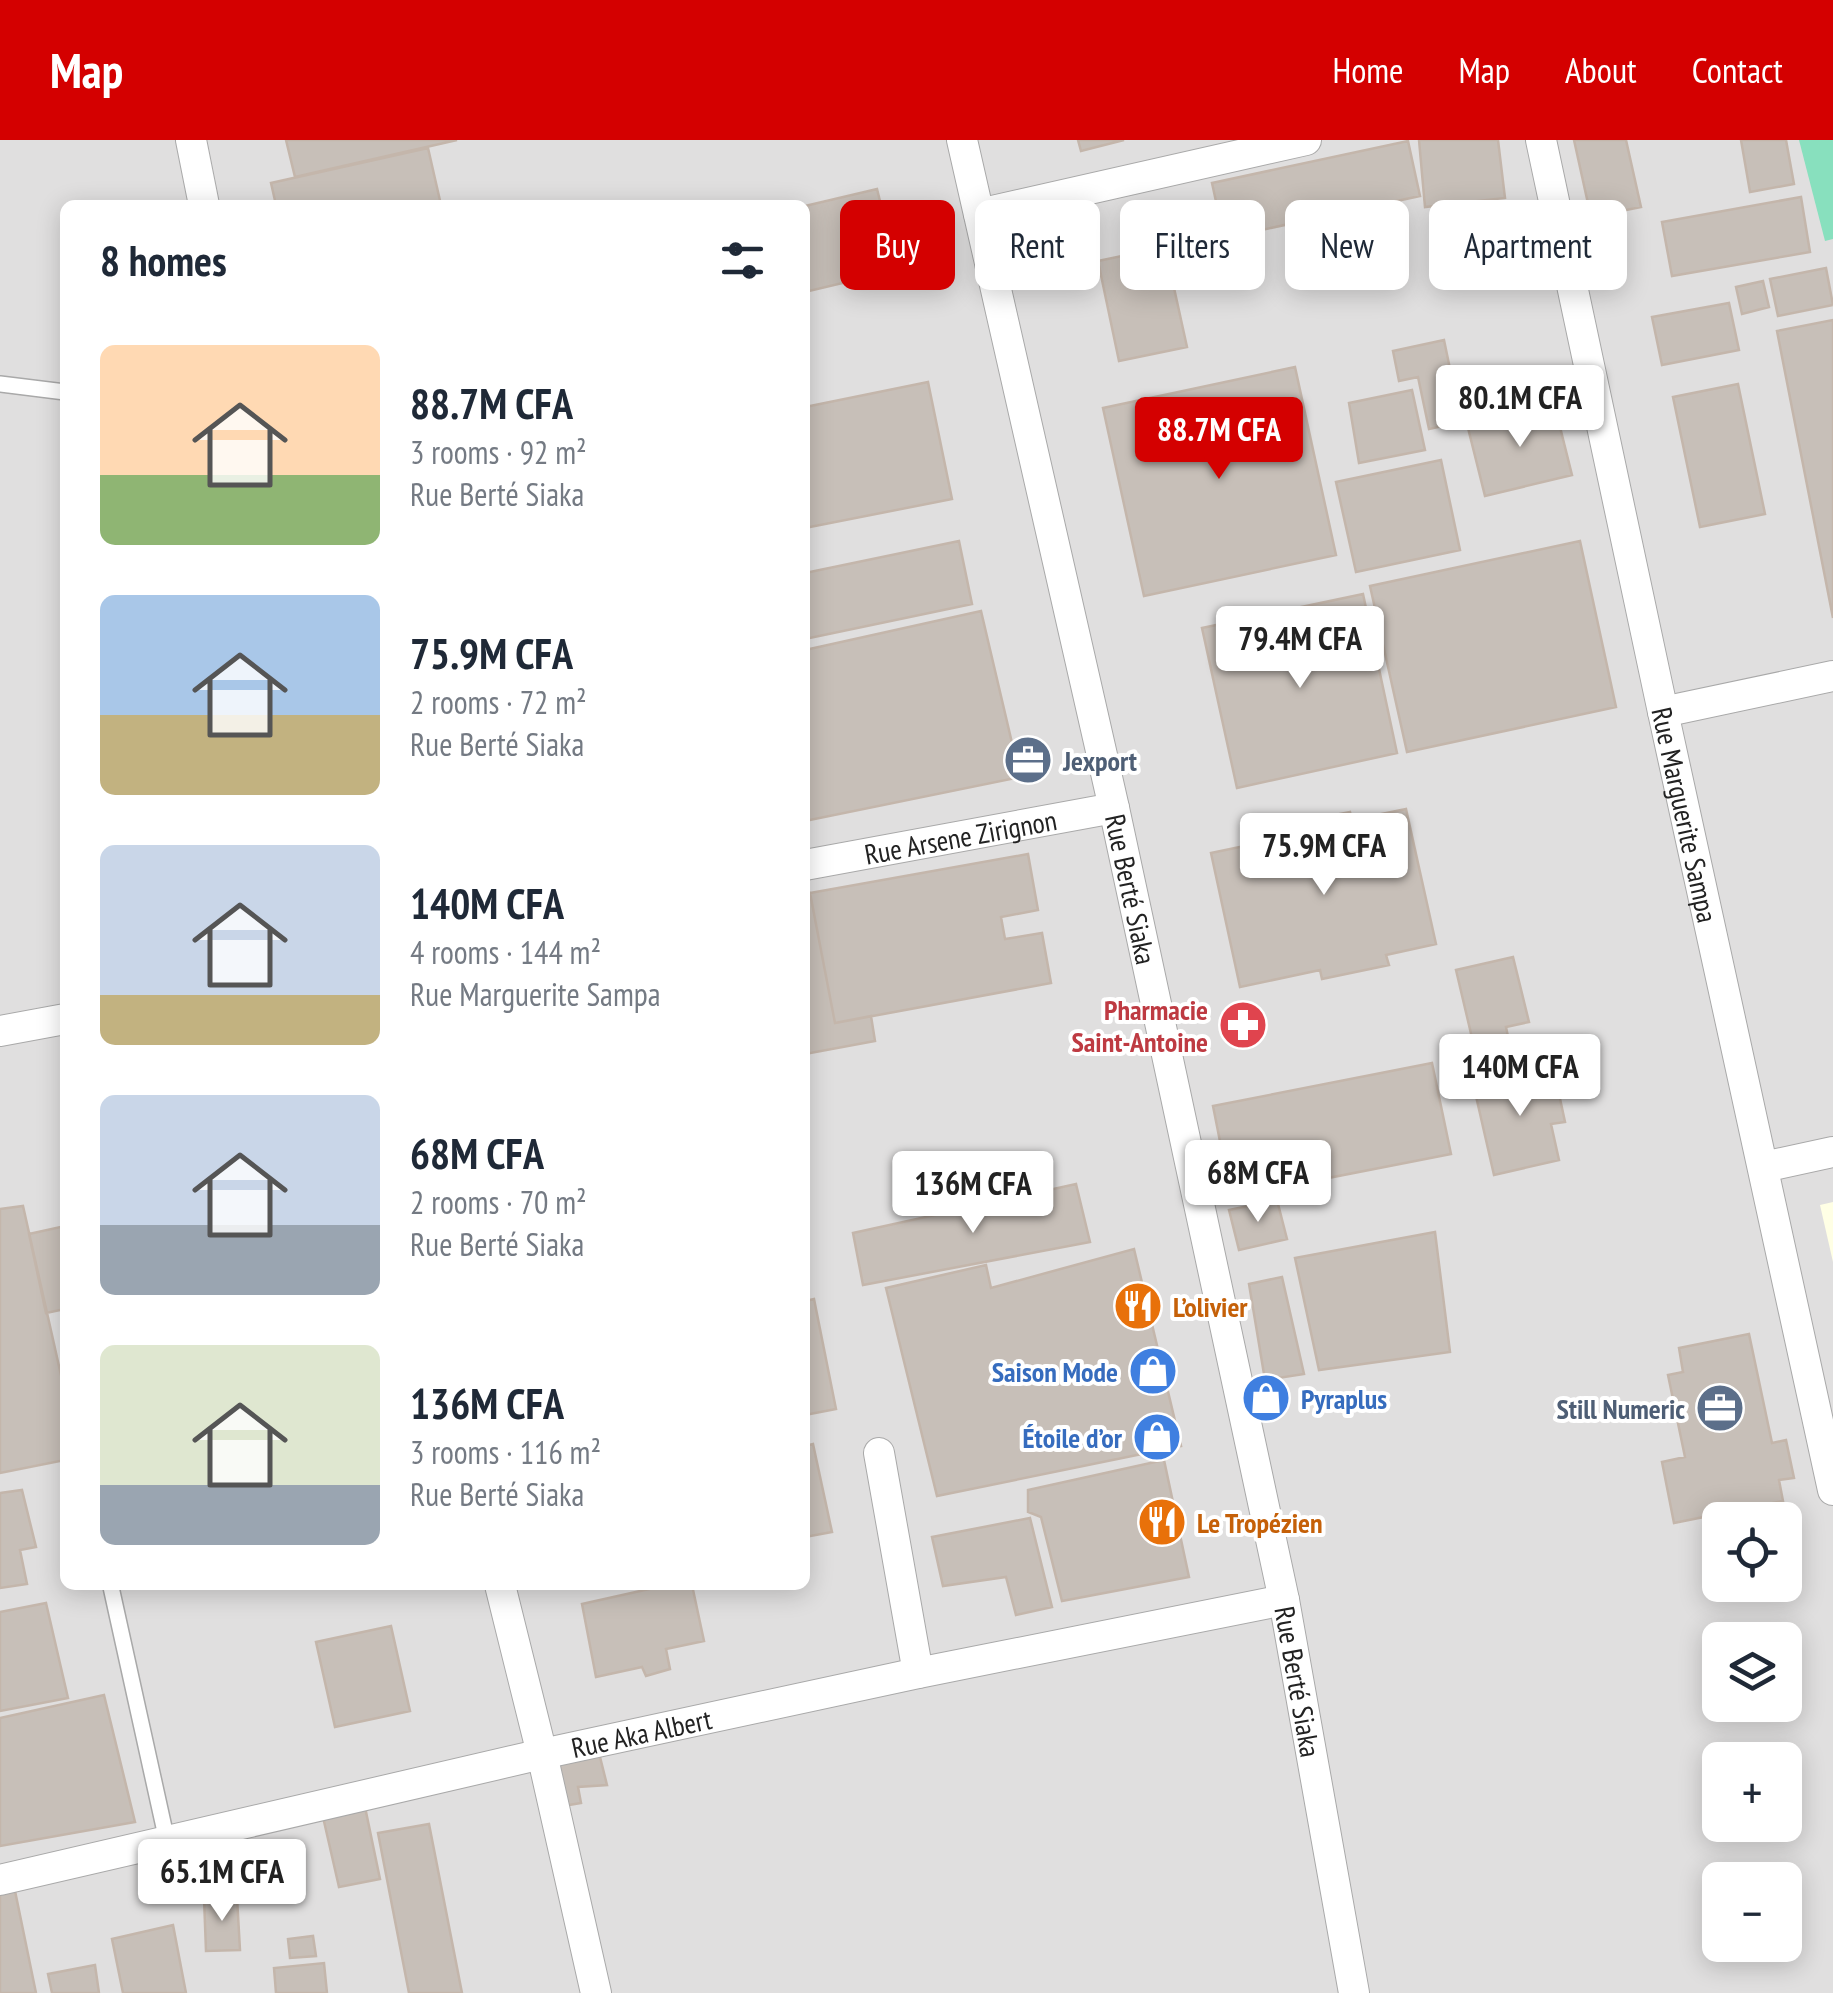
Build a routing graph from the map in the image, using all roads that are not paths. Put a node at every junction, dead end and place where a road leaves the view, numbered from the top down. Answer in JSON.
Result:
{"nodes":[{"id":1,"x":191,"y":140,"type":"edge"},
{"id":2,"x":962,"y":140,"type":"edge"},
{"id":3,"x":1306,"y":140,"type":"edge"},
{"id":4,"x":1541,"y":140,"type":"edge"},
{"id":5,"x":203,"y":200,"type":"edge"},
{"id":6,"x":976,"y":200,"type":"edge"},
{"id":7,"x":1041,"y":200,"type":"edge"},
{"id":8,"x":996,"y":290,"type":"edge"},
{"id":9,"x":0,"y":384,"type":"edge"},
{"id":10,"x":60,"y":391,"type":"edge"},
{"id":11,"x":1833,"y":676,"type":"edge"},
{"id":12,"x":1662,"y":712,"type":"junction"},
{"id":13,"x":1114,"y":808,"type":"junction"},
{"id":14,"x":810,"y":864,"type":"edge"},
{"id":15,"x":60,"y":1020,"type":"edge"},
{"id":16,"x":0,"y":1031,"type":"edge"},
{"id":17,"x":1833,"y":1152,"type":"edge"},
{"id":18,"x":1763,"y":1168,"type":"junction"},
{"id":19,"x":1827,"y":1431,"type":"edge"},
{"id":20,"x":878,"y":1452,"type":"dead end"},
{"id":21,"x":1833,"y":1490,"type":"edge"},
{"id":22,"x":111,"y":1590,"type":"edge"},
{"id":23,"x":501,"y":1590,"type":"edge"},
{"id":24,"x":1284,"y":1600,"type":"junction"},
{"id":25,"x":918,"y":1673,"type":"junction"},
{"id":26,"x":542,"y":1754,"type":"junction"},
{"id":27,"x":168,"y":1841,"type":"junction"},
{"id":28,"x":0,"y":1880,"type":"edge"},
{"id":29,"x":596,"y":1993,"type":"edge"},
{"id":30,"x":1354,"y":1993,"type":"edge"}],
"edges":[{"from":1,"to":5,"type":"street"},
{"from":2,"to":6,"type":"street","name":"Rue Berté Siaka"},
{"from":3,"to":7,"type":"street"},
{"from":4,"to":12,"type":"street","name":"Rue Marguerite Sampa"},
{"from":8,"to":13,"type":"street","name":"Rue Berté Siaka"},
{"from":9,"to":10,"type":"lane"},
{"from":11,"to":12,"type":"street"},
{"from":12,"to":18,"type":"street","name":"Rue Marguerite Sampa"},
{"from":13,"to":14,"type":"street","name":"Rue Arsene Zirignon"},
{"from":13,"to":24,"type":"street","name":"Rue Berté Siaka"},
{"from":15,"to":16,"type":"street"},
{"from":17,"to":18,"type":"street"},
{"from":18,"to":19,"type":"street","name":"Rue Marguerite Sampa"},
{"from":19,"to":21,"type":"street","name":"Rue Marguerite Sampa"},
{"from":20,"to":25,"type":"street"},
{"from":22,"to":27,"type":"lane"},
{"from":23,"to":26,"type":"street"},
{"from":24,"to":25,"type":"street","name":"Rue Aka Albert"},
{"from":24,"to":30,"type":"street","name":"Rue Berté Siaka"},
{"from":25,"to":26,"type":"street","name":"Rue Aka Albert"},
{"from":26,"to":27,"type":"street","name":"Rue Aka Albert"},
{"from":26,"to":29,"type":"street"},
{"from":27,"to":28,"type":"street","name":"Rue Aka Albert"}]}
